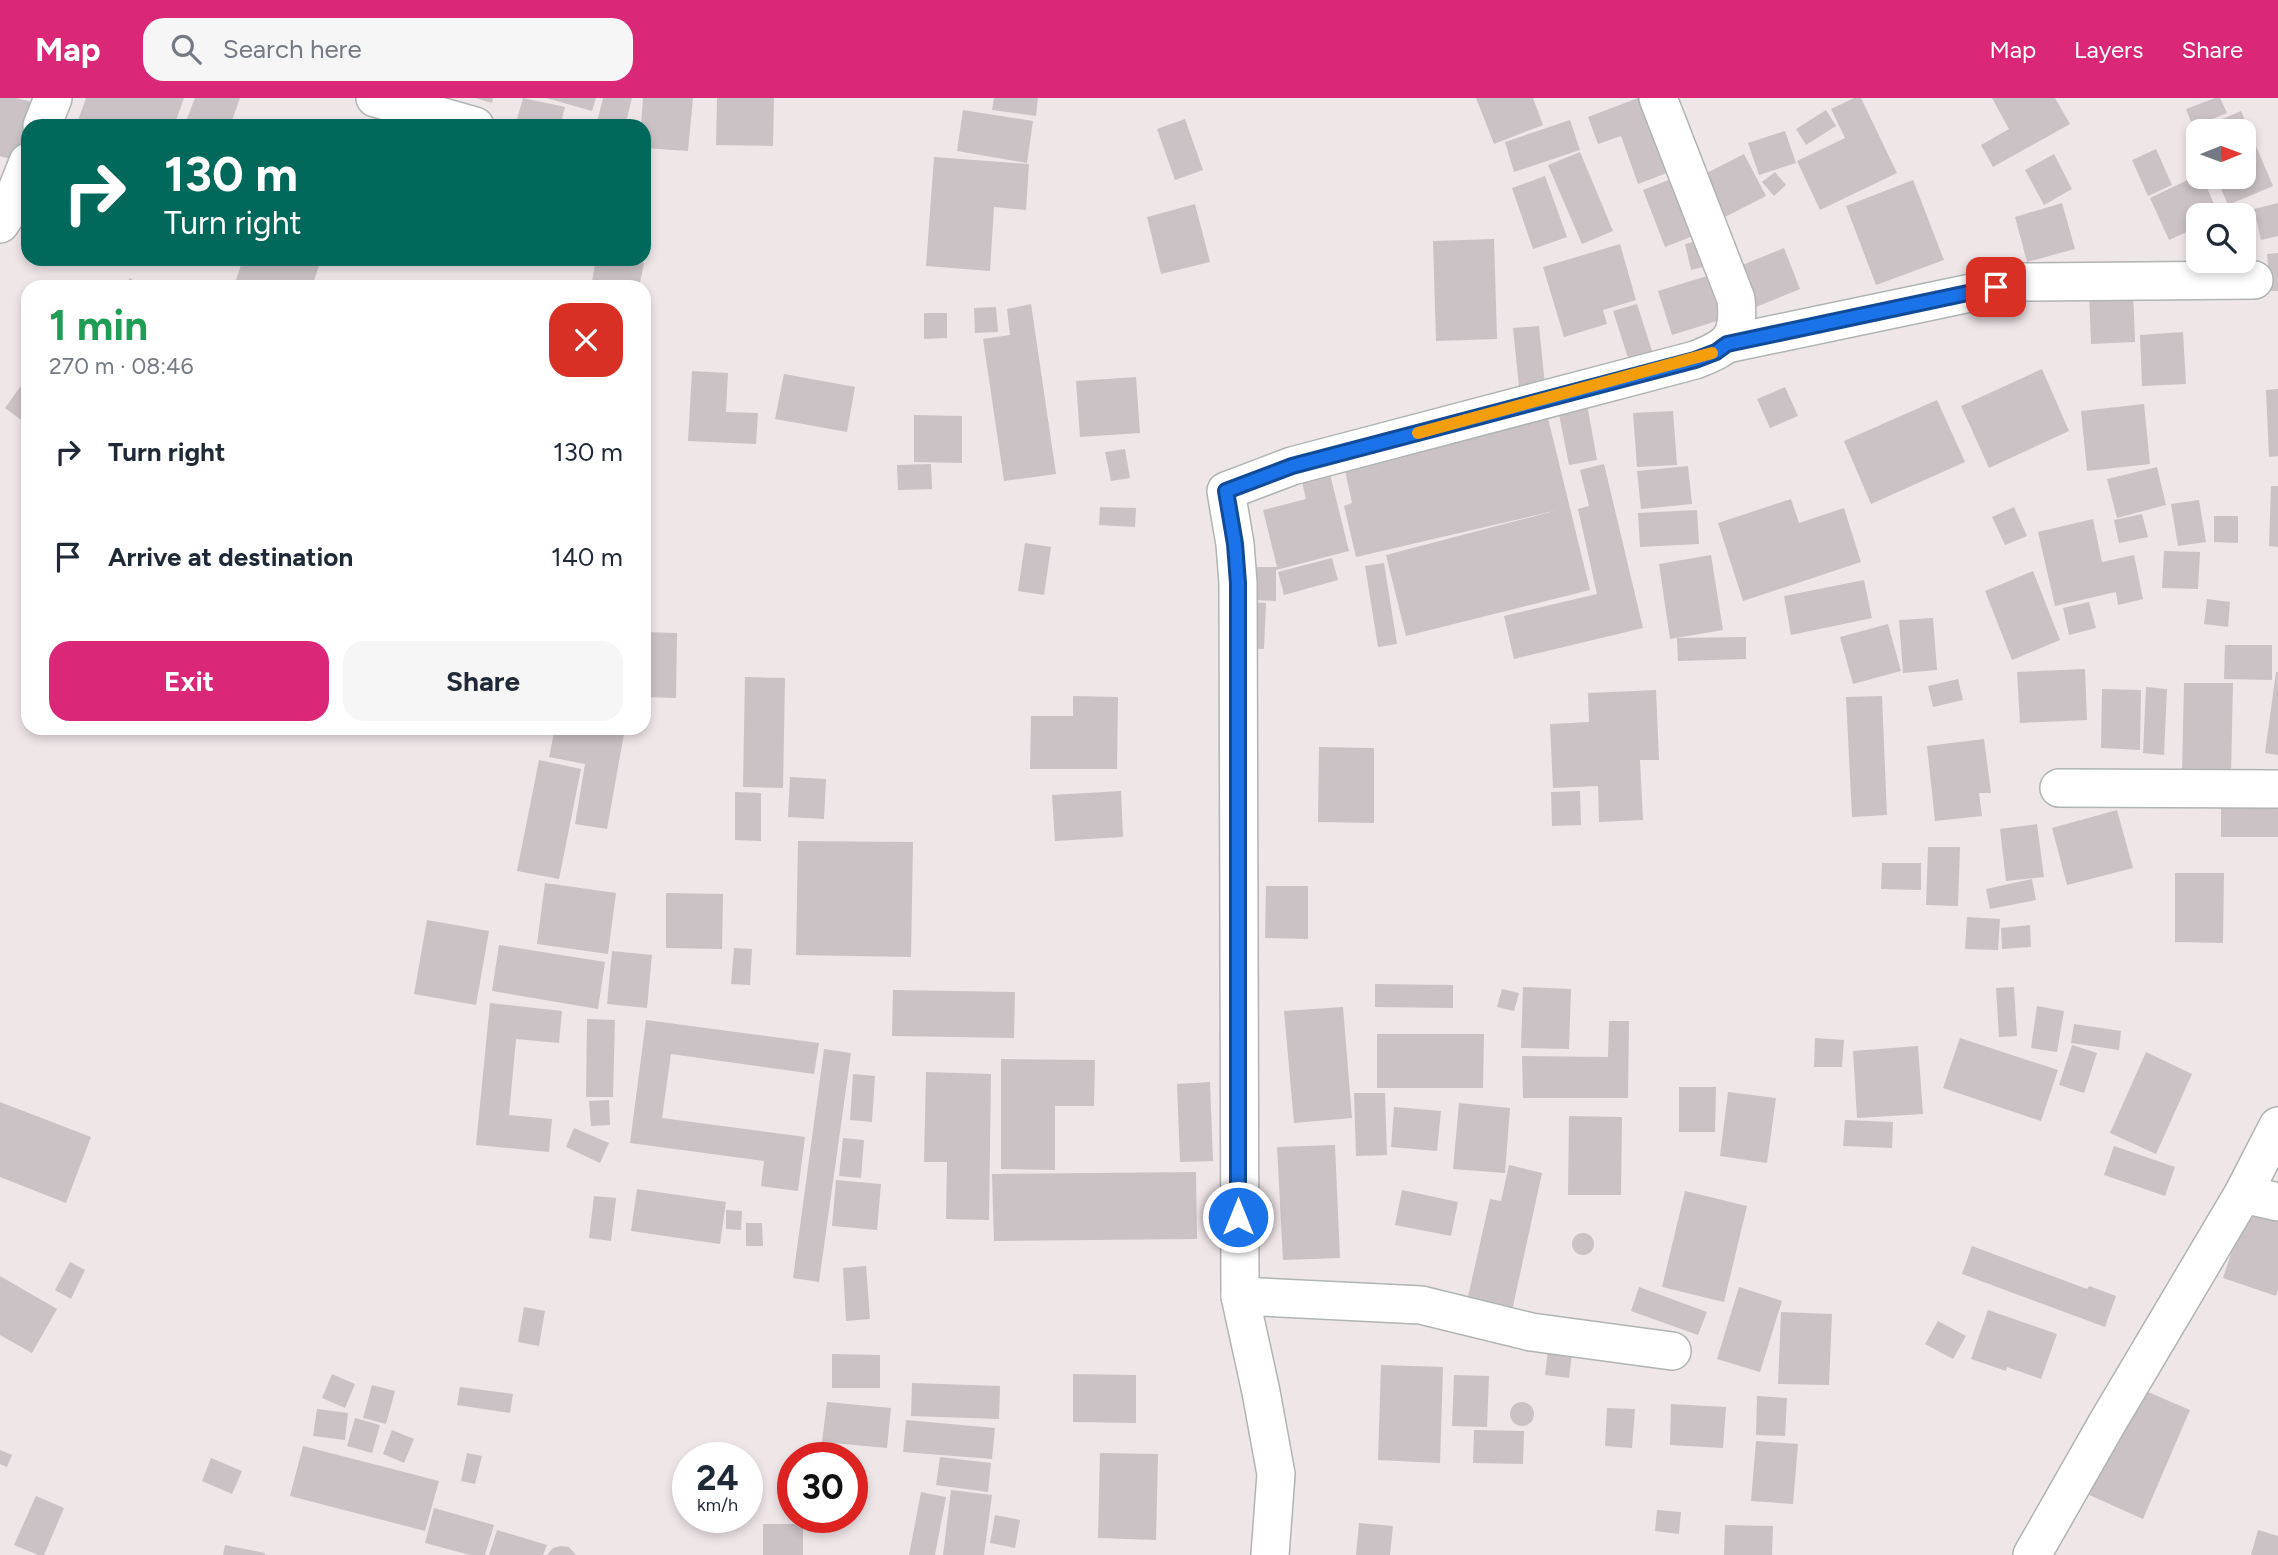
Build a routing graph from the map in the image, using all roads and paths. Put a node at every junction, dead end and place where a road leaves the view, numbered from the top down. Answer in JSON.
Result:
{"nodes":[{"id":1,"x":53,"y":98,"type":"edge"},
{"id":2,"x":375,"y":98,"type":"edge"},
{"id":3,"x":1658,"y":98,"type":"edge"},
{"id":4,"x":45,"y":119,"type":"edge"},
{"id":5,"x":450,"y":119,"type":"edge"},
{"id":6,"x":21,"y":180,"type":"edge"},
{"id":7,"x":0,"y":224,"type":"edge"},
{"id":8,"x":2254,"y":280,"type":"dead end"},
{"id":9,"x":1727,"y":344,"type":"junction"},
{"id":10,"x":2059,"y":788,"type":"dead end"},
{"id":11,"x":2278,"y":789,"type":"edge"},
{"id":12,"x":2278,"y":1126,"type":"edge"},
{"id":13,"x":2243,"y":1194,"type":"junction"},
{"id":14,"x":2278,"y":1202,"type":"edge"},
{"id":15,"x":1240,"y":1296,"type":"junction"},
{"id":16,"x":1672,"y":1351,"type":"dead end"},
{"id":17,"x":1270,"y":1555,"type":"edge"},
{"id":18,"x":2032,"y":1555,"type":"edge"}],
"edges":[{"from":1,"to":4,"type":"street"},
{"from":2,"to":5,"type":"street"},
{"from":3,"to":9,"type":"street"},
{"from":6,"to":7,"type":"street"},
{"from":8,"to":9,"type":"street"},
{"from":9,"to":15,"type":"street"},
{"from":10,"to":11,"type":"street"},
{"from":12,"to":13,"type":"street"},
{"from":13,"to":14,"type":"street"},
{"from":13,"to":18,"type":"street"},
{"from":15,"to":16,"type":"street"},
{"from":15,"to":17,"type":"street"}]}
